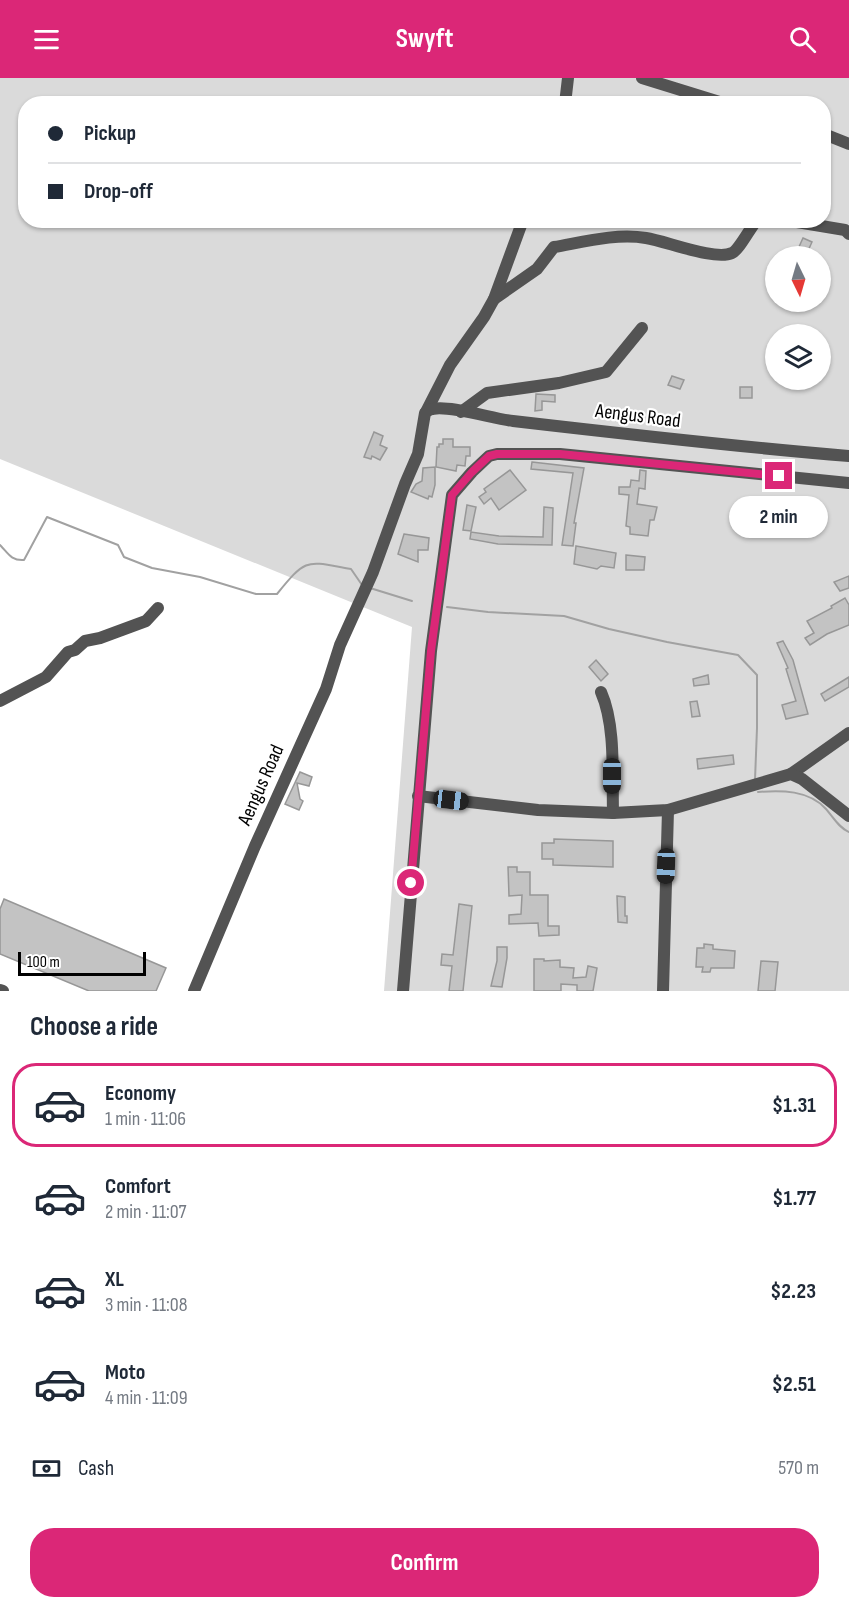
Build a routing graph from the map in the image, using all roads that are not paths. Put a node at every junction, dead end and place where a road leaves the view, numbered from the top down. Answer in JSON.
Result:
{"nodes":[{"id":1,"x":568,"y":78,"type":"edge"},
{"id":2,"x":642,"y":78,"type":"edge"},
{"id":3,"x":566,"y":96,"type":"edge"},
{"id":4,"x":700,"y":96,"type":"edge"},
{"id":5,"x":831,"y":137,"type":"edge"},
{"id":6,"x":849,"y":144,"type":"edge"},
{"id":7,"x":520,"y":228,"type":"edge"},
{"id":8,"x":751,"y":228,"type":"edge"},
{"id":9,"x":831,"y":228,"type":"edge"},
{"id":10,"x":849,"y":234,"type":"edge"},
{"id":11,"x":494,"y":299,"type":"junction"},
{"id":12,"x":642,"y":328,"type":"dead end"},
{"id":13,"x":461,"y":411,"type":"junction"},
{"id":14,"x":425,"y":414,"type":"junction"},
{"id":15,"x":849,"y":456,"type":"edge"},
{"id":16,"x":849,"y":483,"type":"edge"},
{"id":17,"x":158,"y":608,"type":"dead end"},
{"id":18,"x":601,"y":692,"type":"dead end"},
{"id":19,"x":0,"y":701,"type":"edge"},
{"id":20,"x":849,"y":733,"type":"edge"},
{"id":21,"x":791,"y":774,"type":"junction"},
{"id":22,"x":418,"y":796,"type":"junction"},
{"id":23,"x":668,"y":810,"type":"junction"},
{"id":24,"x":613,"y":813,"type":"junction"},
{"id":25,"x":849,"y":816,"type":"edge"},
{"id":26,"x":194,"y":991,"type":"edge"},
{"id":27,"x":403,"y":991,"type":"edge"},
{"id":28,"x":663,"y":991,"type":"edge"}],
"edges":[{"from":1,"to":3,"type":"street"},
{"from":2,"to":4,"type":"street"},
{"from":5,"to":6,"type":"street"},
{"from":7,"to":11,"type":"street"},
{"from":8,"to":11,"type":"street"},
{"from":9,"to":10,"type":"street"},
{"from":11,"to":14,"type":"street"},
{"from":12,"to":13,"type":"street"},
{"from":13,"to":14,"type":"street","name":"Aengus Road"},
{"from":13,"to":15,"type":"street","name":"Aengus Road"},
{"from":14,"to":26,"type":"street","name":"Aengus Road"},
{"from":16,"to":22,"type":"street"},
{"from":17,"to":19,"type":"street"},
{"from":18,"to":24,"type":"street"},
{"from":20,"to":21,"type":"street"},
{"from":21,"to":23,"type":"street"},
{"from":21,"to":25,"type":"street"},
{"from":22,"to":24,"type":"street"},
{"from":22,"to":27,"type":"street"},
{"from":23,"to":24,"type":"street"},
{"from":23,"to":28,"type":"street"}]}
